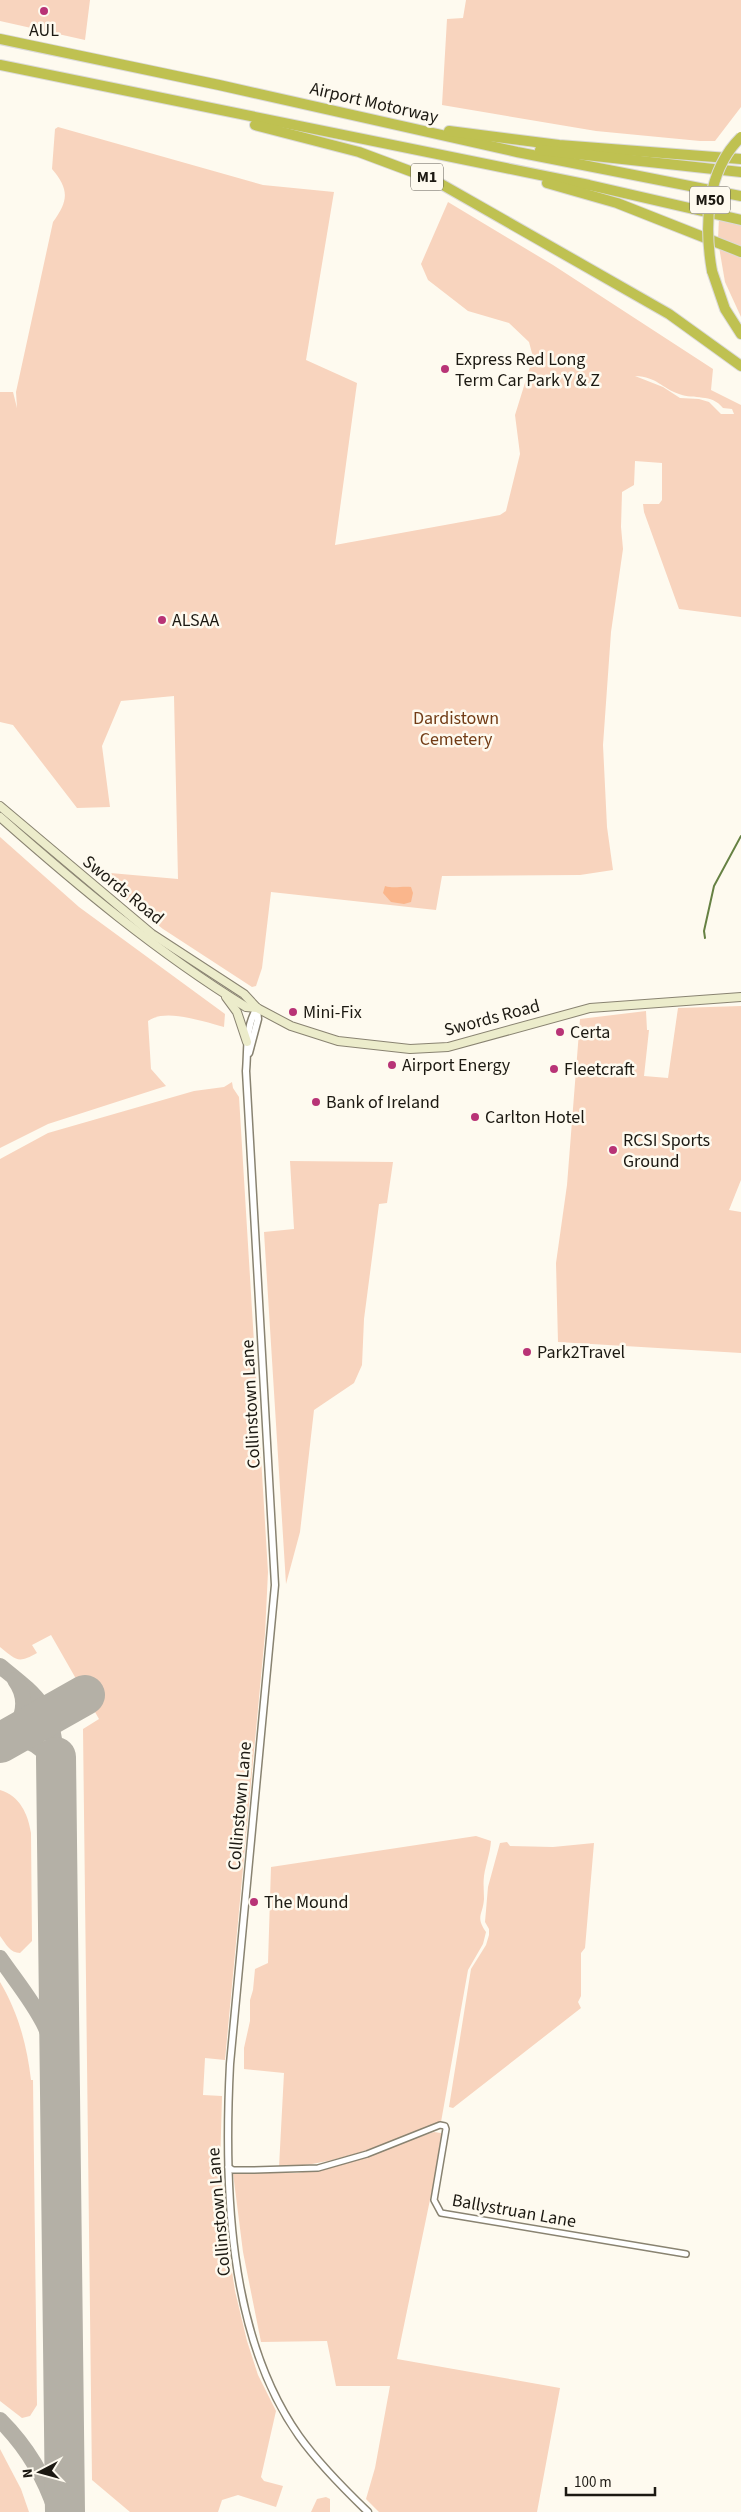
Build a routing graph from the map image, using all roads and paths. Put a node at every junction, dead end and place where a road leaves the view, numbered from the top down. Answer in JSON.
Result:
{"nodes":[{"id":1,"x":0,"y":39,"type":"edge"},
{"id":2,"x":0,"y":65,"type":"edge"},
{"id":3,"x":94,"y":85,"type":"junction"},
{"id":4,"x":396,"y":124,"type":"junction"},
{"id":5,"x":741,"y":136,"type":"edge"},
{"id":6,"x":450,"y":137,"type":"junction"},
{"id":7,"x":741,"y":159,"type":"edge"},
{"id":8,"x":462,"y":160,"type":"junction"},
{"id":9,"x":741,"y":172,"type":"edge"},
{"id":10,"x":741,"y":196,"type":"edge"},
{"id":11,"x":741,"y":220,"type":"edge"},
{"id":12,"x":741,"y":252,"type":"edge"},
{"id":13,"x":741,"y":334,"type":"edge"},
{"id":14,"x":741,"y":366,"type":"edge"},
{"id":15,"x":0,"y":806,"type":"edge"},
{"id":16,"x":0,"y":817,"type":"edge"},
{"id":17,"x":222,"y":992,"type":"junction"},
{"id":18,"x":741,"y":997,"type":"edge"},
{"id":19,"x":257,"y":1008,"type":"junction"},
{"id":20,"x":247,"y":1042,"type":"junction"},
{"id":21,"x":247,"y":1063,"type":"junction"},
{"id":22,"x":228,"y":2168,"type":"junction"},
{"id":23,"x":686,"y":2254,"type":"dead end"},
{"id":24,"x":368,"y":2512,"type":"edge"}],
"edges":[{"from":1,"to":4,"type":"highway","name":"Airport Motorway"},
{"from":2,"to":3,"type":"highway","name":"Airport Motorway","number":"M1"},
{"from":3,"to":8,"type":"highway","name":"Airport Motorway","number":"M1"},
{"from":3,"to":14,"type":"highway","number":"M1"},
{"from":4,"to":6,"type":"highway","name":"Airport Motorway"},
{"from":4,"to":7,"type":"highway"},
{"from":5,"to":13,"type":"highway","number":"M50","bridge":true},
{"from":6,"to":9,"type":"highway"},
{"from":6,"to":10,"type":"highway","name":"Airport Motorway"},
{"from":8,"to":11,"type":"highway","name":"Airport Motorway","number":"M1"},
{"from":8,"to":12,"type":"highway"},
{"from":15,"to":19,"type":"main road","name":"Swords Road"},
{"from":16,"to":17,"type":"main road","name":"Swords Road"},
{"from":17,"to":19,"type":"main road","name":"Swords Road"},
{"from":17,"to":20,"type":"main road"},
{"from":18,"to":19,"type":"main road","name":"Swords Road"},
{"from":19,"to":20,"type":"street","name":"Collinstown Lane"},
{"from":19,"to":21,"type":"street","name":"Collinstown Lane"},
{"from":20,"to":21,"type":"street","name":"Collinstown Lane"},
{"from":21,"to":22,"type":"street","name":"Collinstown Lane"},
{"from":22,"to":23,"type":"street","name":"Ballystruan Lane"},
{"from":22,"to":24,"type":"street","name":"Collinstown Lane"}]}
